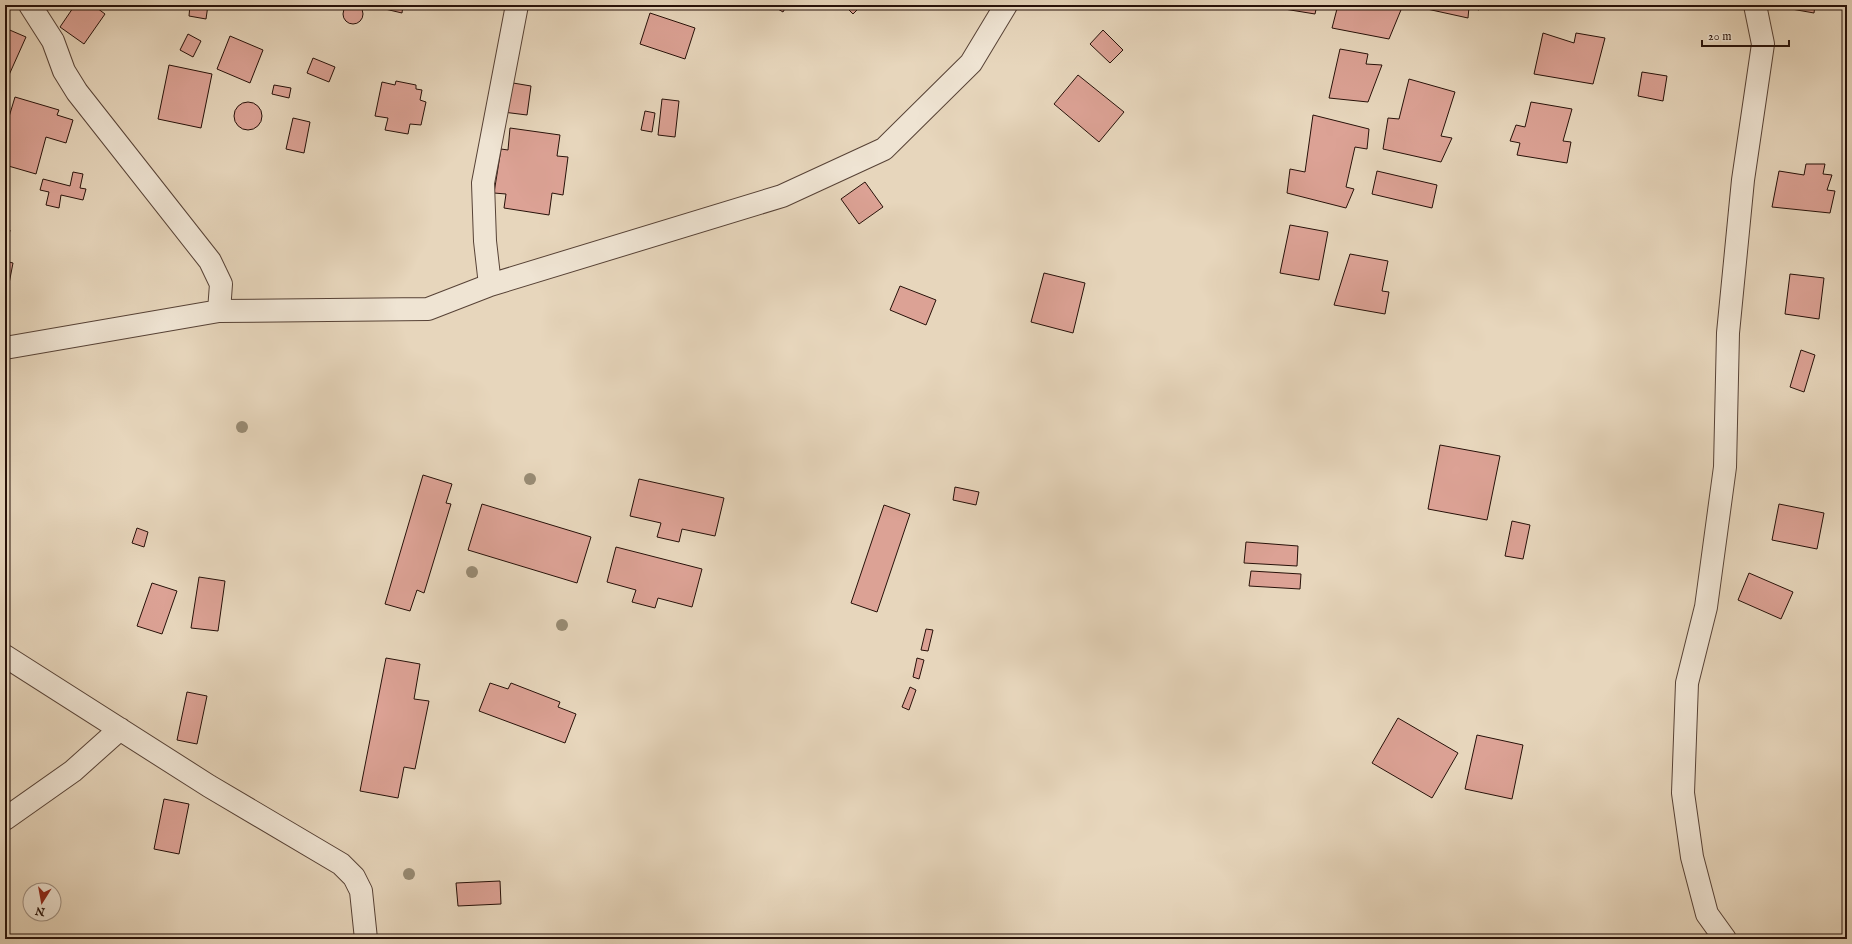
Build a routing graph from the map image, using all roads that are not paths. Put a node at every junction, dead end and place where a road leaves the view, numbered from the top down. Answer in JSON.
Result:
{"nodes":[{"id":1,"x":30,"y":5,"type":"edge"},
{"id":2,"x":517,"y":5,"type":"edge"},
{"id":3,"x":1006,"y":5,"type":"edge"},
{"id":4,"x":1755,"y":5,"type":"edge"},
{"id":5,"x":490,"y":285,"type":"junction"},
{"id":6,"x":219,"y":310,"type":"junction"},
{"id":7,"x":5,"y":348,"type":"edge"},
{"id":8,"x":5,"y":656,"type":"edge"},
{"id":9,"x":120,"y":729,"type":"junction"},
{"id":10,"x":5,"y":819,"type":"edge"},
{"id":11,"x":366,"y":939,"type":"edge"},
{"id":12,"x":1725,"y":939,"type":"edge"}],
"edges":[{"from":1,"to":6,"type":"street"},
{"from":2,"to":5,"type":"street"},
{"from":3,"to":5,"type":"street"},
{"from":4,"to":12,"type":"street"},
{"from":5,"to":6,"type":"street"},
{"from":6,"to":7,"type":"street"},
{"from":8,"to":9,"type":"street"},
{"from":9,"to":10,"type":"street"},
{"from":9,"to":11,"type":"street"}]}
